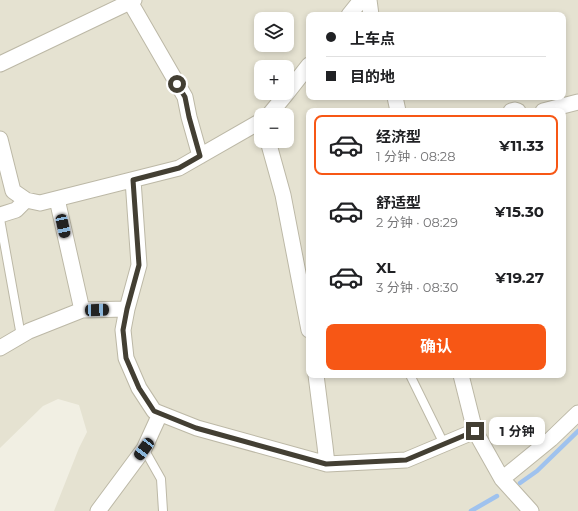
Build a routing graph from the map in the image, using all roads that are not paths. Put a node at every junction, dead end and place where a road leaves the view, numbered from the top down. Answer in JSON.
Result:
{"nodes":[{"id":1,"x":361,"y":0,"type":"edge"},
{"id":2,"x":369,"y":0,"type":"edge"},
{"id":3,"x":131,"y":1,"type":"edge"},
{"id":4,"x":351,"y":12,"type":"edge"},
{"id":5,"x":371,"y":12,"type":"edge"},
{"id":6,"x":0,"y":64,"type":"edge"},
{"id":7,"x":306,"y":69,"type":"edge"},
{"id":8,"x":294,"y":84,"type":"edge"},
{"id":9,"x":281,"y":100,"type":"edge"},
{"id":10,"x":578,"y":102,"type":"edge"},
{"id":11,"x":275,"y":108,"type":"edge"},
{"id":12,"x":555,"y":108,"type":"edge"},
{"id":13,"x":254,"y":124,"type":"edge"},
{"id":14,"x":1,"y":147,"type":"edge"},
{"id":15,"x":270,"y":148,"type":"edge"},
{"id":16,"x":200,"y":156,"type":"junction"},
{"id":17,"x":133,"y":180,"type":"junction"},
{"id":18,"x":57,"y":198,"type":"junction"},
{"id":19,"x":26,"y":200,"type":"junction"},
{"id":20,"x":0,"y":215,"type":"edge"},
{"id":21,"x":0,"y":218,"type":"edge"},
{"id":22,"x":127,"y":309,"type":"junction"},
{"id":23,"x":82,"y":310,"type":"junction"},
{"id":24,"x":306,"y":314,"type":"edge"},
{"id":25,"x":21,"y":336,"type":"junction"},
{"id":26,"x":0,"y":348,"type":"edge"},
{"id":27,"x":316,"y":378,"type":"edge"},
{"id":28,"x":411,"y":378,"type":"edge"},
{"id":29,"x":462,"y":378,"type":"edge"},
{"id":30,"x":578,"y":413,"type":"edge"},
{"id":31,"x":160,"y":414,"type":"junction"},
{"id":32,"x":475,"y":431,"type":"junction"},
{"id":33,"x":444,"y":444,"type":"junction"},
{"id":34,"x":144,"y":449,"type":"junction"},
{"id":35,"x":326,"y":464,"type":"junction"},
{"id":36,"x":502,"y":479,"type":"junction"},
{"id":37,"x":98,"y":511,"type":"edge"},
{"id":38,"x":163,"y":511,"type":"edge"},
{"id":39,"x":531,"y":511,"type":"edge"}],
"edges":[{"from":1,"to":4,"type":"street"},
{"from":2,"to":5,"type":"street"},
{"from":3,"to":6,"type":"street"},
{"from":3,"to":16,"type":"street"},
{"from":7,"to":8,"type":"street"},
{"from":9,"to":11,"type":"street"},
{"from":10,"to":12,"type":"street"},
{"from":13,"to":16,"type":"street"},
{"from":14,"to":19,"type":"street"},
{"from":15,"to":24,"type":"street"},
{"from":16,"to":17,"type":"street"},
{"from":17,"to":18,"type":"street"},
{"from":17,"to":22,"type":"street"},
{"from":18,"to":19,"type":"street"},
{"from":18,"to":23,"type":"street"},
{"from":19,"to":20,"type":"street"},
{"from":21,"to":25,"type":"lane"},
{"from":22,"to":23,"type":"street"},
{"from":22,"to":31,"type":"street"},
{"from":23,"to":25,"type":"street"},
{"from":25,"to":26,"type":"street"},
{"from":27,"to":35,"type":"street"},
{"from":28,"to":33,"type":"lane"},
{"from":29,"to":32,"type":"street"},
{"from":30,"to":36,"type":"street"},
{"from":31,"to":34,"type":"street"},
{"from":31,"to":35,"type":"street"},
{"from":32,"to":33,"type":"street"},
{"from":32,"to":36,"type":"street"},
{"from":33,"to":35,"type":"street"},
{"from":34,"to":37,"type":"street"},
{"from":34,"to":38,"type":"lane"},
{"from":36,"to":39,"type":"street"}]}
